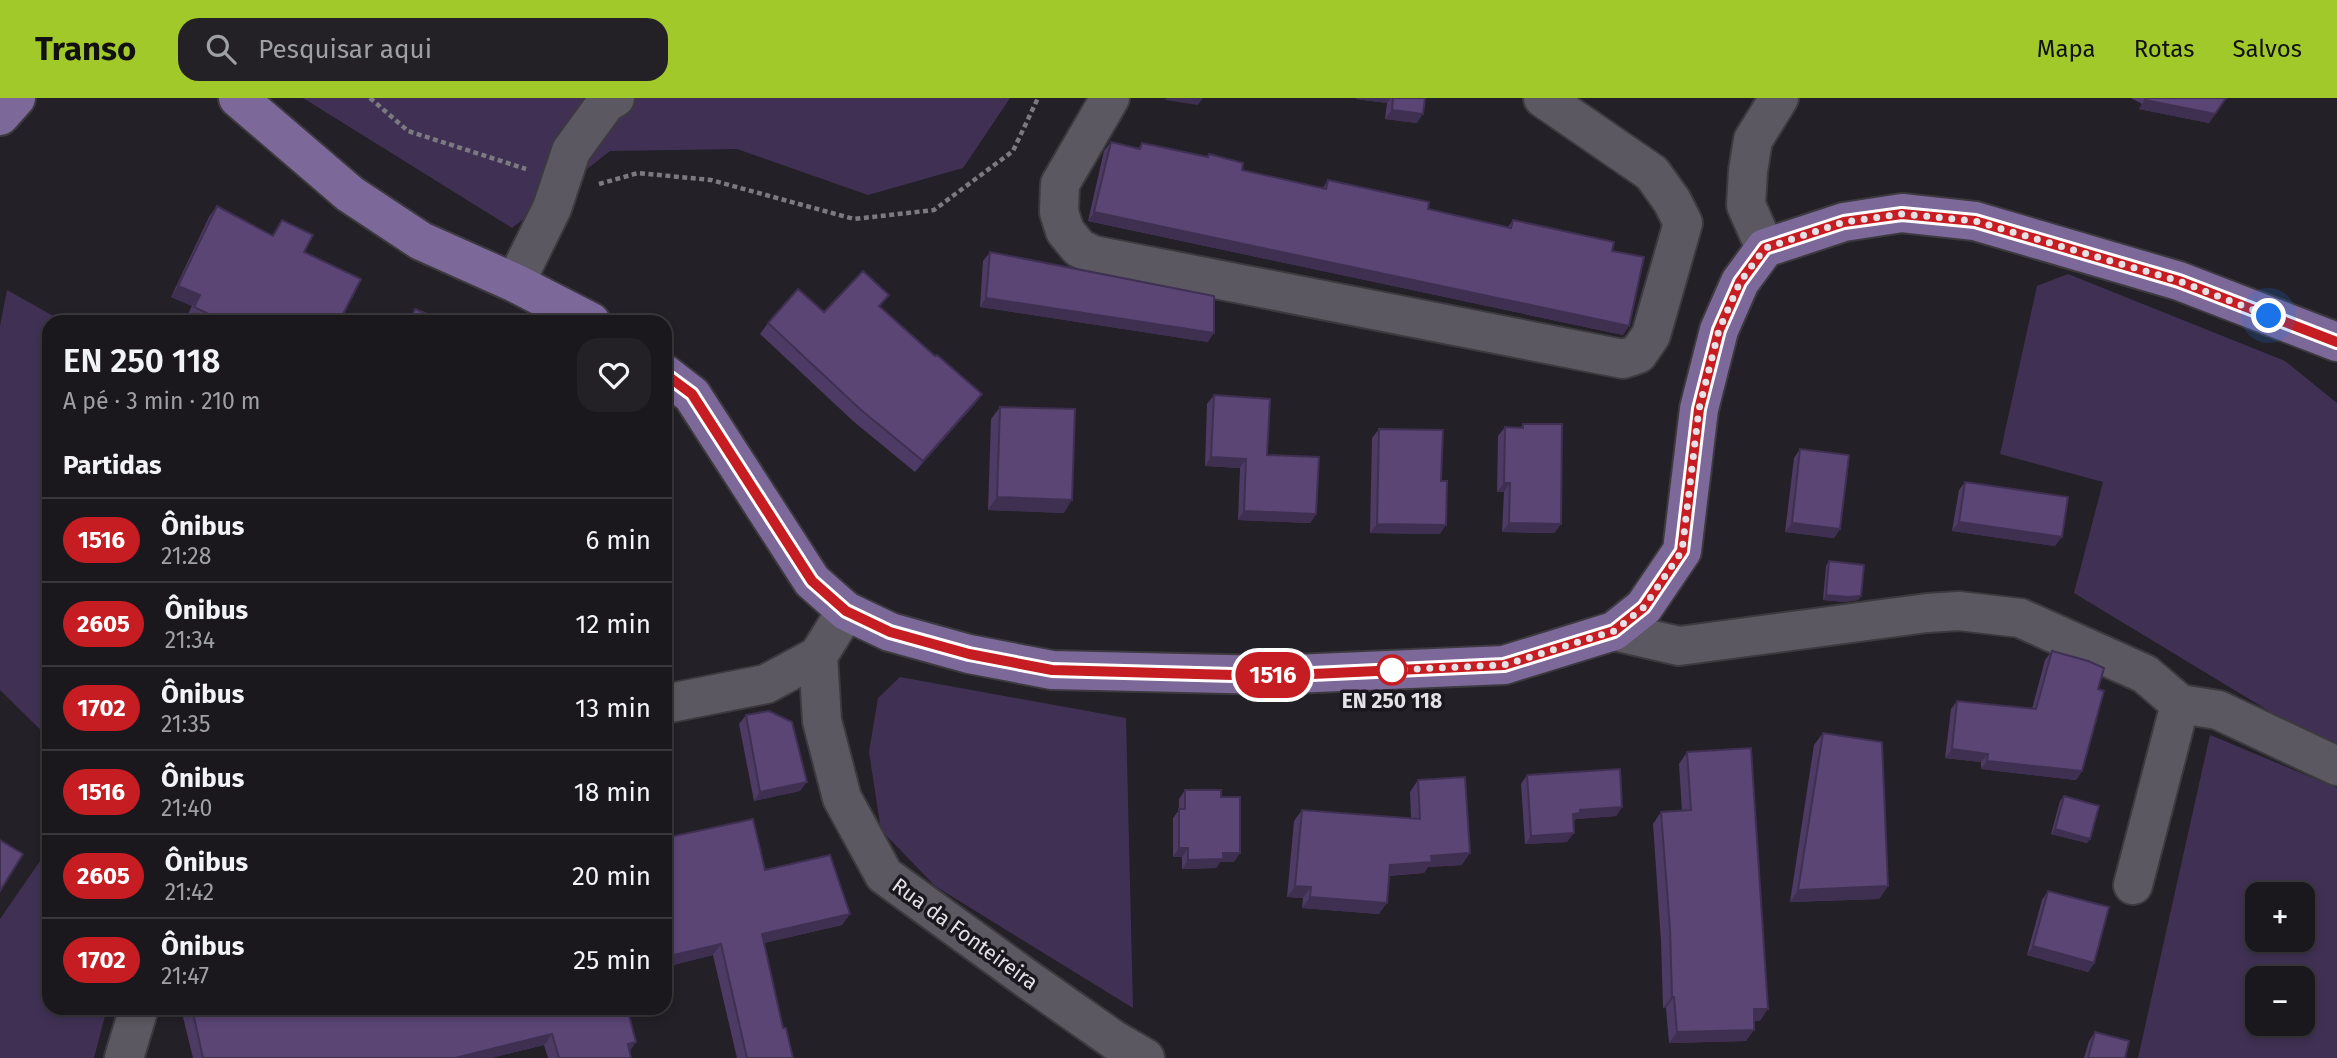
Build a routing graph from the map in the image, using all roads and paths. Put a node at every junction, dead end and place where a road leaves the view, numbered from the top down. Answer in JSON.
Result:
{"nodes":[{"id":1,"x":16,"y":98,"type":"edge"},
{"id":2,"x":238,"y":98,"type":"edge"},
{"id":3,"x":370,"y":98,"type":"edge"},
{"id":4,"x":615,"y":98,"type":"edge"},
{"id":5,"x":1038,"y":98,"type":"edge"},
{"id":6,"x":1110,"y":98,"type":"edge"},
{"id":7,"x":1543,"y":98,"type":"edge"},
{"id":8,"x":1779,"y":98,"type":"edge"},
{"id":9,"x":0,"y":116,"type":"edge"},
{"id":10,"x":557,"y":194,"type":"junction"},
{"id":11,"x":1765,"y":248,"type":"junction"},
{"id":12,"x":515,"y":283,"type":"junction"},
{"id":13,"x":577,"y":315,"type":"edge"},
{"id":14,"x":2337,"y":342,"type":"edge"},
{"id":15,"x":672,"y":379,"type":"edge"},
{"id":16,"x":846,"y":611,"type":"junction"},
{"id":17,"x":1614,"y":631,"type":"junction"},
{"id":18,"x":818,"y":656,"type":"junction"},
{"id":19,"x":672,"y":704,"type":"edge"},
{"id":20,"x":2180,"y":704,"type":"junction"},
{"id":21,"x":2337,"y":766,"type":"edge"},
{"id":22,"x":2133,"y":885,"type":"dead end"},
{"id":23,"x":137,"y":1015,"type":"edge"},
{"id":24,"x":1121,"y":1052,"type":"edge"},
{"id":25,"x":124,"y":1058,"type":"edge"}],
"edges":[{"from":1,"to":9,"type":"main road"},
{"from":2,"to":12,"type":"main road"},
{"from":3,"to":10,"type":"path"},
{"from":4,"to":10,"type":"street"},
{"from":5,"to":10,"type":"path"},
{"from":6,"to":7,"type":"street"},
{"from":8,"to":11,"type":"street"},
{"from":10,"to":12,"type":"street"},
{"from":11,"to":14,"type":"main road"},
{"from":11,"to":17,"type":"main road"},
{"from":12,"to":13,"type":"main road"},
{"from":15,"to":16,"type":"main road"},
{"from":16,"to":17,"type":"main road"},
{"from":16,"to":18,"type":"street"},
{"from":17,"to":20,"type":"street"},
{"from":18,"to":19,"type":"street"},
{"from":18,"to":24,"type":"street","name":"Rua da Fonteireira"},
{"from":20,"to":21,"type":"street"},
{"from":20,"to":22,"type":"street"},
{"from":23,"to":25,"type":"street"}]}
